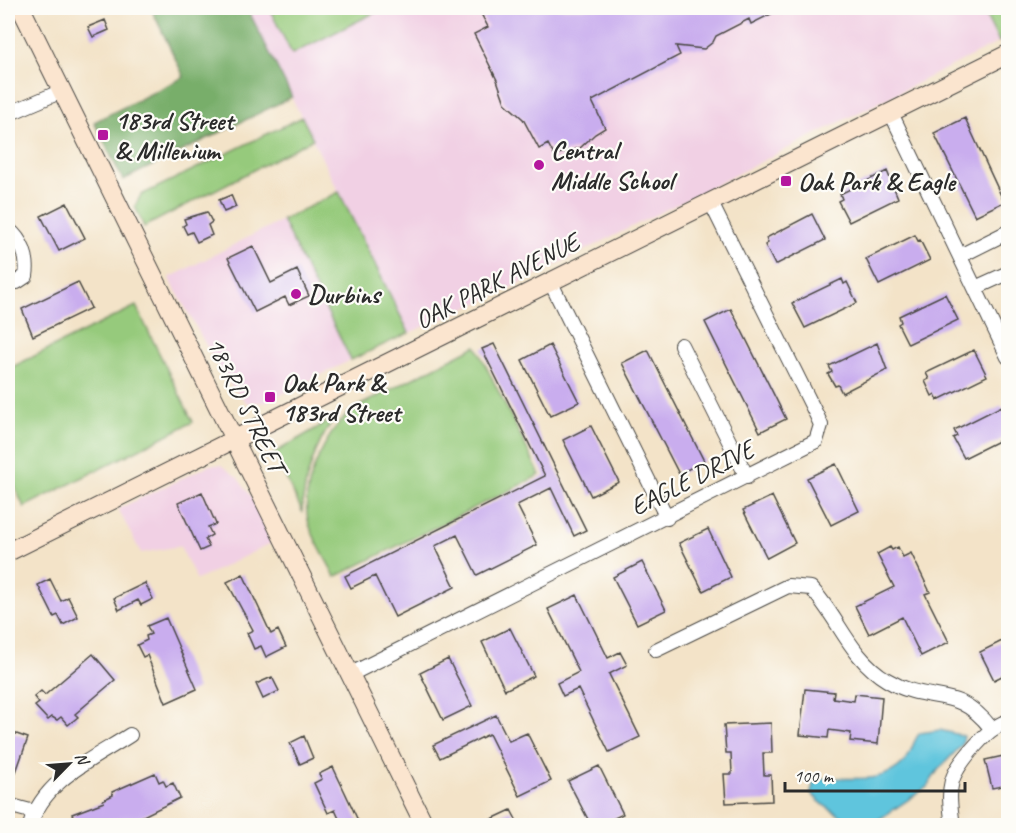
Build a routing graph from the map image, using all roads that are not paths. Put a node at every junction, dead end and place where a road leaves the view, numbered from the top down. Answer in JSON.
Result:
{"nodes":[{"id":1,"x":21,"y":8,"type":"edge"},
{"id":2,"x":1008,"y":54,"type":"edge"},
{"id":3,"x":62,"y":91,"type":"junction"},
{"id":4,"x":891,"y":113,"type":"junction"},
{"id":5,"x":8,"y":114,"type":"edge"},
{"id":6,"x":711,"y":203,"type":"junction"},
{"id":7,"x":8,"y":229,"type":"edge"},
{"id":8,"x":1008,"y":232,"type":"edge"},
{"id":9,"x":960,"y":256,"type":"junction"},
{"id":10,"x":1008,"y":273,"type":"edge"},
{"id":11,"x":8,"y":282,"type":"edge"},
{"id":12,"x":551,"y":283,"type":"junction"},
{"id":13,"x":975,"y":288,"type":"junction"},
{"id":14,"x":681,"y":345,"type":"dead end"},
{"id":15,"x":1008,"y":357,"type":"edge"},
{"id":16,"x":234,"y":441,"type":"junction"},
{"id":17,"x":747,"y":477,"type":"junction"},
{"id":18,"x":667,"y":518,"type":"junction"},
{"id":19,"x":8,"y":552,"type":"edge"},
{"id":20,"x":656,"y":650,"type":"dead end"},
{"id":21,"x":351,"y":674,"type":"junction"},
{"id":22,"x":1008,"y":721,"type":"edge"},
{"id":23,"x":991,"y":729,"type":"junction"},
{"id":24,"x":130,"y":735,"type":"dead end"},
{"id":25,"x":8,"y":805,"type":"edge"},
{"id":26,"x":32,"y":819,"type":"edge"},
{"id":27,"x":425,"y":825,"type":"edge"},
{"id":28,"x":953,"y":825,"type":"edge"}],
"edges":[{"from":1,"to":3,"type":"street","name":"183RD STREET"},
{"from":2,"to":4,"type":"street","name":"OAK PARK AVENUE"},
{"from":3,"to":5,"type":"street"},
{"from":3,"to":16,"type":"street","name":"183RD STREET"},
{"from":4,"to":6,"type":"street","name":"OAK PARK AVENUE"},
{"from":4,"to":9,"type":"street"},
{"from":6,"to":12,"type":"street","name":"OAK PARK AVENUE"},
{"from":6,"to":17,"type":"street","name":"EAGLE DRIVE"},
{"from":7,"to":11,"type":"street"},
{"from":8,"to":9,"type":"street"},
{"from":9,"to":13,"type":"street"},
{"from":10,"to":13,"type":"street"},
{"from":12,"to":16,"type":"street","name":"OAK PARK AVENUE"},
{"from":12,"to":18,"type":"street"},
{"from":13,"to":15,"type":"street"},
{"from":14,"to":17,"type":"street"},
{"from":16,"to":19,"type":"street","name":"OAK PARK AVENUE"},
{"from":16,"to":21,"type":"street","name":"183RD STREET"},
{"from":17,"to":18,"type":"street","name":"EAGLE DRIVE"},
{"from":18,"to":21,"type":"street","name":"EAGLE DRIVE"},
{"from":20,"to":23,"type":"street"},
{"from":21,"to":27,"type":"street","name":"183RD STREET"},
{"from":22,"to":23,"type":"street"},
{"from":23,"to":28,"type":"street"},
{"from":24,"to":26,"type":"street"},
{"from":25,"to":26,"type":"street"}]}
